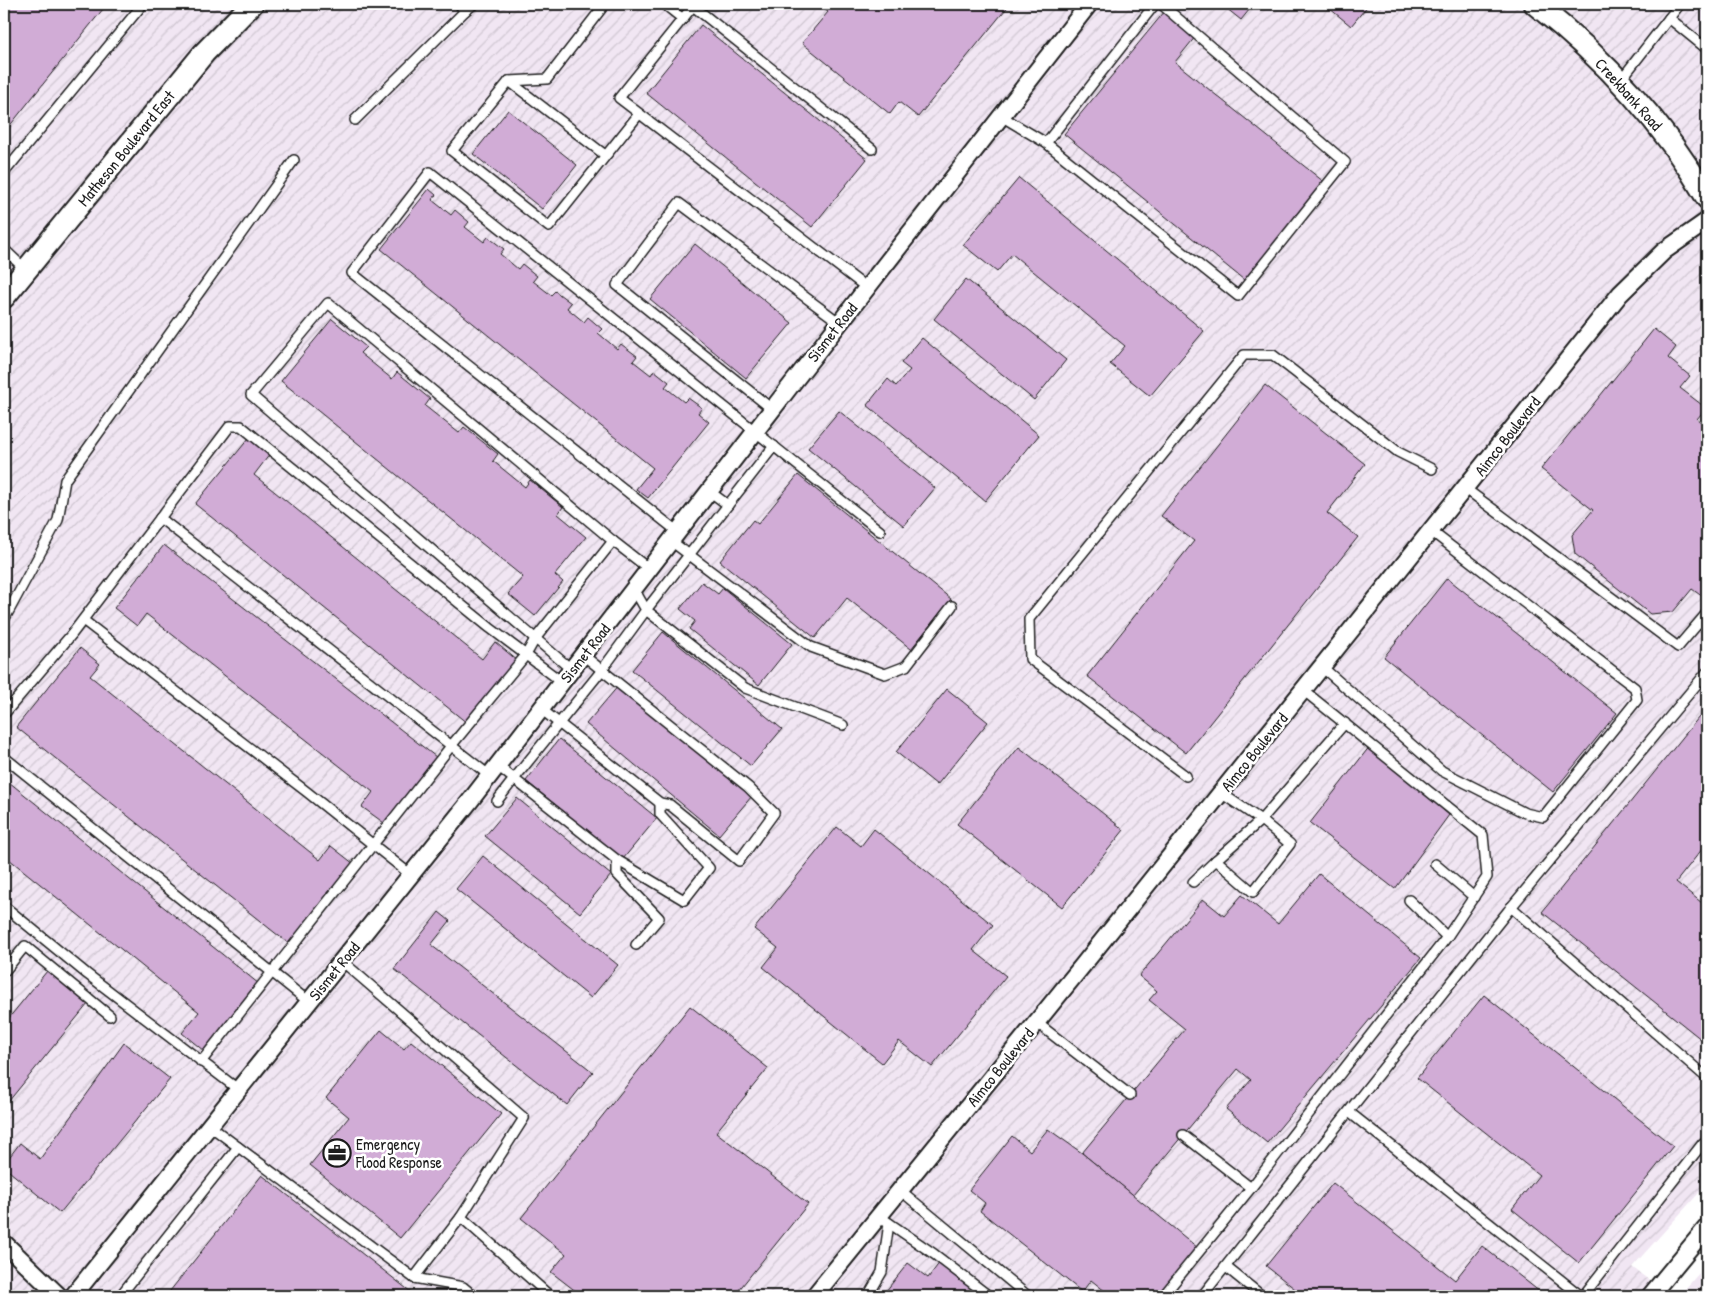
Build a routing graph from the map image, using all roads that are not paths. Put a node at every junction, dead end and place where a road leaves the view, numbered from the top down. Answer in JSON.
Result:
{"nodes":[{"id":1,"x":143,"y":4,"type":"edge"},
{"id":2,"x":252,"y":4,"type":"edge"},
{"id":3,"x":474,"y":4,"type":"edge"},
{"id":4,"x":605,"y":4,"type":"edge"},
{"id":5,"x":664,"y":4,"type":"edge"},
{"id":6,"x":1090,"y":4,"type":"edge"},
{"id":7,"x":1155,"y":4,"type":"edge"},
{"id":8,"x":1161,"y":4,"type":"edge"},
{"id":9,"x":1535,"y":4,"type":"edge"},
{"id":10,"x":1680,"y":4,"type":"edge"},
{"id":11,"x":462,"y":8,"type":"edge"},
{"id":12,"x":1669,"y":18,"type":"junction"},
{"id":13,"x":683,"y":19,"type":"junction"},
{"id":14,"x":1707,"y":49,"type":"edge"},
{"id":15,"x":509,"y":81,"type":"junction"},
{"id":16,"x":1620,"y":81,"type":"junction"},
{"id":17,"x":639,"y":114,"type":"junction"},
{"id":18,"x":1001,"y":116,"type":"junction"},
{"id":19,"x":355,"y":120,"type":"dead end"},
{"id":20,"x":1046,"y":143,"type":"junction"},
{"id":21,"x":872,"y":149,"type":"dead end"},
{"id":22,"x":606,"y":155,"type":"junction"},
{"id":23,"x":294,"y":160,"type":"dead end"},
{"id":24,"x":4,"y":174,"type":"edge"},
{"id":25,"x":1707,"y":198,"type":"edge"},
{"id":26,"x":1707,"y":221,"type":"edge"},
{"id":27,"x":4,"y":249,"type":"edge"},
{"id":28,"x":26,"y":270,"type":"junction"},
{"id":29,"x":867,"y":288,"type":"junction"},
{"id":30,"x":4,"y":297,"type":"edge"},
{"id":31,"x":840,"y":323,"type":"junction"},
{"id":32,"x":772,"y":409,"type":"junction"},
{"id":33,"x":756,"y":430,"type":"junction"},
{"id":34,"x":774,"y":446,"type":"junction"},
{"id":35,"x":1432,"y":469,"type":"dead end"},
{"id":36,"x":1466,"y":489,"type":"junction"},
{"id":37,"x":710,"y":491,"type":"junction"},
{"id":38,"x":728,"y":504,"type":"junction"},
{"id":39,"x":160,"y":518,"type":"junction"},
{"id":40,"x":880,"y":531,"type":"dead end"},
{"id":41,"x":1431,"y":531,"type":"junction"},
{"id":42,"x":675,"y":536,"type":"junction"},
{"id":43,"x":613,"y":542,"type":"junction"},
{"id":44,"x":689,"y":555,"type":"junction"},
{"id":45,"x":649,"y":569,"type":"junction"},
{"id":46,"x":634,"y":589,"type":"junction"},
{"id":47,"x":952,"y":606,"type":"dead end"},
{"id":48,"x":646,"y":610,"type":"junction"},
{"id":49,"x":1707,"y":613,"type":"edge"},
{"id":50,"x":4,"y":620,"type":"edge"},
{"id":51,"x":83,"y":620,"type":"junction"},
{"id":52,"x":536,"y":639,"type":"junction"},
{"id":53,"x":526,"y":655,"type":"junction"},
{"id":54,"x":583,"y":655,"type":"junction"},
{"id":55,"x":1322,"y":667,"type":"junction"},
{"id":56,"x":602,"y":670,"type":"junction"},
{"id":57,"x":1707,"y":672,"type":"edge"},
{"id":58,"x":567,"y":676,"type":"junction"},
{"id":59,"x":1303,"y":690,"type":"junction"},
{"id":60,"x":541,"y":709,"type":"junction"},
{"id":61,"x":4,"y":714,"type":"edge"},
{"id":62,"x":558,"y":722,"type":"junction"},
{"id":63,"x":1345,"y":723,"type":"junction"},
{"id":64,"x":843,"y":725,"type":"dead end"},
{"id":65,"x":451,"y":746,"type":"junction"},
{"id":66,"x":4,"y":757,"type":"edge"},
{"id":67,"x":494,"y":771,"type":"junction"},
{"id":68,"x":1186,"y":776,"type":"dead end"},
{"id":69,"x":514,"y":779,"type":"junction"},
{"id":70,"x":1221,"y":793,"type":"junction"},
{"id":71,"x":497,"y":802,"type":"dead end"},
{"id":72,"x":660,"y":803,"type":"junction"},
{"id":73,"x":1261,"y":820,"type":"junction"},
{"id":74,"x":374,"y":846,"type":"junction"},
{"id":75,"x":618,"y":860,"type":"junction"},
{"id":76,"x":1216,"y":860,"type":"junction"},
{"id":77,"x":1436,"y":864,"type":"dead end"},
{"id":78,"x":411,"y":875,"type":"junction"},
{"id":79,"x":1193,"y":882,"type":"dead end"},
{"id":80,"x":1474,"y":897,"type":"junction"},
{"id":81,"x":1409,"y":900,"type":"dead end"},
{"id":82,"x":4,"y":906,"type":"edge"},
{"id":83,"x":1510,"y":908,"type":"junction"},
{"id":84,"x":1446,"y":937,"type":"junction"},
{"id":85,"x":636,"y":945,"type":"dead end"},
{"id":86,"x":342,"y":961,"type":"junction"},
{"id":87,"x":4,"y":972,"type":"edge"},
{"id":88,"x":273,"y":972,"type":"junction"},
{"id":89,"x":309,"y":1002,"type":"junction"},
{"id":90,"x":110,"y":1016,"type":"dead end"},
{"id":91,"x":1036,"y":1022,"type":"junction"},
{"id":92,"x":201,"y":1062,"type":"junction"},
{"id":93,"x":1707,"y":1078,"type":"edge"},
{"id":94,"x":238,"y":1090,"type":"junction"},
{"id":95,"x":1130,"y":1095,"type":"dead end"},
{"id":96,"x":1349,"y":1112,"type":"junction"},
{"id":97,"x":210,"y":1126,"type":"junction"},
{"id":98,"x":1183,"y":1135,"type":"dead end"},
{"id":99,"x":1704,"y":1143,"type":"dead end"},
{"id":100,"x":238,"y":1147,"type":"junction"},
{"id":101,"x":1251,"y":1188,"type":"junction"},
{"id":102,"x":900,"y":1190,"type":"junction"},
{"id":103,"x":461,"y":1217,"type":"junction"},
{"id":104,"x":884,"y":1219,"type":"junction"},
{"id":105,"x":1707,"y":1227,"type":"edge"},
{"id":106,"x":4,"y":1243,"type":"edge"},
{"id":107,"x":1226,"y":1267,"type":"junction"},
{"id":108,"x":414,"y":1278,"type":"junction"},
{"id":109,"x":59,"y":1296,"type":"edge"},
{"id":110,"x":73,"y":1296,"type":"edge"},
{"id":111,"x":120,"y":1296,"type":"edge"},
{"id":112,"x":474,"y":1296,"type":"edge"},
{"id":113,"x":550,"y":1296,"type":"edge"},
{"id":114,"x":814,"y":1296,"type":"edge"},
{"id":115,"x":868,"y":1296,"type":"edge"},
{"id":116,"x":989,"y":1296,"type":"edge"},
{"id":117,"x":1028,"y":1296,"type":"edge"},
{"id":118,"x":1163,"y":1296,"type":"edge"},
{"id":119,"x":1202,"y":1296,"type":"edge"},
{"id":120,"x":1262,"y":1296,"type":"edge"},
{"id":121,"x":1582,"y":1296,"type":"edge"},
{"id":122,"x":1650,"y":1296,"type":"edge"}],
"edges":[{"from":1,"to":24,"type":"lane"},
{"from":2,"to":28,"type":"street","name":"Matheson Boulevard East"},
{"from":3,"to":11,"type":"lane"},
{"from":4,"to":15,"type":"lane"},
{"from":5,"to":13,"type":"lane"},
{"from":6,"to":18,"type":"street","name":"Sismet Road"},
{"from":7,"to":20,"type":"lane"},
{"from":8,"to":20,"type":"lane"},
{"from":9,"to":16,"type":"street","name":"Creekbank Road"},
{"from":10,"to":12,"type":"lane"},
{"from":11,"to":19,"type":"lane"},
{"from":12,"to":14,"type":"lane"},
{"from":12,"to":16,"type":"lane"},
{"from":13,"to":17,"type":"lane"},
{"from":13,"to":21,"type":"lane"},
{"from":15,"to":22,"type":"lane"},
{"from":15,"to":22,"type":"lane"},
{"from":16,"to":25,"type":"street","name":"Creekbank Road"},
{"from":17,"to":22,"type":"lane"},
{"from":17,"to":29,"type":"lane"},
{"from":18,"to":20,"type":"lane"},
{"from":18,"to":29,"type":"street","name":"Sismet Road"},
{"from":23,"to":50,"type":"lane"},
{"from":26,"to":36,"type":"street","name":"Aimco Boulevard"},
{"from":27,"to":28,"type":"lane"},
{"from":28,"to":30,"type":"street","name":"Matheson Boulevard East"},
{"from":29,"to":31,"type":"street","name":"Sismet Road"},
{"from":31,"to":32,"type":"street","name":"Sismet Road"},
{"from":31,"to":32,"type":"lane"},
{"from":32,"to":33,"type":"street","name":"Sismet Road"},
{"from":33,"to":34,"type":"lane"},
{"from":33,"to":37,"type":"street","name":"Sismet Road"},
{"from":33,"to":42,"type":"lane"},
{"from":34,"to":38,"type":"lane"},
{"from":34,"to":40,"type":"lane"},
{"from":35,"to":68,"type":"lane"},
{"from":36,"to":41,"type":"street","name":"Aimco Boulevard"},
{"from":36,"to":49,"type":"lane"},
{"from":37,"to":38,"type":"lane"},
{"from":37,"to":42,"type":"street","name":"Sismet Road"},
{"from":38,"to":44,"type":"lane"},
{"from":39,"to":51,"type":"lane"},
{"from":39,"to":53,"type":"lane"},
{"from":39,"to":65,"type":"lane"},
{"from":41,"to":55,"type":"street","name":"Aimco Boulevard"},
{"from":41,"to":55,"type":"lane"},
{"from":42,"to":44,"type":"lane"},
{"from":42,"to":45,"type":"street","name":"Sismet Road"},
{"from":43,"to":45,"type":"lane"},
{"from":43,"to":52,"type":"lane"},
{"from":43,"to":52,"type":"lane"},
{"from":44,"to":47,"type":"lane"},
{"from":44,"to":48,"type":"lane"},
{"from":45,"to":46,"type":"street","name":"Sismet Road"},
{"from":46,"to":48,"type":"lane"},
{"from":46,"to":54,"type":"street","name":"Sismet Road"},
{"from":48,"to":56,"type":"lane"},
{"from":48,"to":64,"type":"lane"},
{"from":51,"to":61,"type":"lane"},
{"from":51,"to":74,"type":"lane"},
{"from":52,"to":53,"type":"lane"},
{"from":52,"to":58,"type":"lane"},
{"from":53,"to":58,"type":"lane"},
{"from":53,"to":65,"type":"lane"},
{"from":54,"to":56,"type":"lane"},
{"from":54,"to":58,"type":"street","name":"Sismet Road"},
{"from":55,"to":59,"type":"street","name":"Aimco Boulevard"},
{"from":56,"to":62,"type":"lane"},
{"from":56,"to":72,"type":"lane"},
{"from":57,"to":83,"type":"lane"},
{"from":58,"to":60,"type":"street","name":"Sismet Road"},
{"from":59,"to":63,"type":"lane"},
{"from":59,"to":70,"type":"street","name":"Aimco Boulevard"},
{"from":60,"to":62,"type":"lane"},
{"from":60,"to":67,"type":"street","name":"Sismet Road"},
{"from":62,"to":69,"type":"lane"},
{"from":62,"to":72,"type":"lane"},
{"from":63,"to":73,"type":"lane"},
{"from":63,"to":80,"type":"lane"},
{"from":65,"to":67,"type":"lane"},
{"from":65,"to":74,"type":"lane"},
{"from":66,"to":88,"type":"lane"},
{"from":67,"to":69,"type":"lane"},
{"from":67,"to":78,"type":"street","name":"Sismet Road"},
{"from":69,"to":71,"type":"lane"},
{"from":69,"to":75,"type":"lane"},
{"from":70,"to":73,"type":"lane"},
{"from":70,"to":91,"type":"street","name":"Aimco Boulevard"},
{"from":72,"to":75,"type":"lane"},
{"from":73,"to":76,"type":"lane"},
{"from":73,"to":76,"type":"lane"},
{"from":74,"to":78,"type":"lane"},
{"from":74,"to":88,"type":"lane"},
{"from":75,"to":85,"type":"lane"},
{"from":76,"to":79,"type":"lane"},
{"from":77,"to":80,"type":"lane"},
{"from":78,"to":86,"type":"street","name":"Sismet Road"},
{"from":80,"to":84,"type":"lane"},
{"from":81,"to":84,"type":"lane"},
{"from":82,"to":92,"type":"lane"},
{"from":83,"to":93,"type":"lane"},
{"from":83,"to":96,"type":"lane"},
{"from":84,"to":101,"type":"lane"},
{"from":86,"to":89,"type":"street","name":"Sismet Road"},
{"from":86,"to":103,"type":"lane"},
{"from":87,"to":90,"type":"lane"},
{"from":88,"to":89,"type":"lane"},
{"from":88,"to":92,"type":"lane"},
{"from":89,"to":94,"type":"street","name":"Sismet Road"},
{"from":91,"to":95,"type":"lane"},
{"from":91,"to":102,"type":"street","name":"Aimco Boulevard"},
{"from":92,"to":94,"type":"lane"},
{"from":94,"to":97,"type":"street","name":"Sismet Road"},
{"from":96,"to":107,"type":"lane"},
{"from":96,"to":121,"type":"lane"},
{"from":97,"to":100,"type":"lane"},
{"from":97,"to":110,"type":"street","name":"Sismet Road"},
{"from":98,"to":101,"type":"lane"},
{"from":99,"to":121,"type":"lane"},
{"from":100,"to":108,"type":"lane"},
{"from":100,"to":111,"type":"lane"},
{"from":101,"to":118,"type":"lane"},
{"from":102,"to":104,"type":"street","name":"Aimco Boulevard"},
{"from":102,"to":117,"type":"lane"},
{"from":103,"to":108,"type":"lane"},
{"from":103,"to":113,"type":"lane"},
{"from":104,"to":114,"type":"street","name":"Aimco Boulevard"},
{"from":104,"to":115,"type":"lane"},
{"from":104,"to":116,"type":"lane"},
{"from":105,"to":122,"type":"street"},
{"from":106,"to":109,"type":"street"},
{"from":107,"to":119,"type":"lane"},
{"from":107,"to":120,"type":"lane"},
{"from":108,"to":112,"type":"lane"}]}
